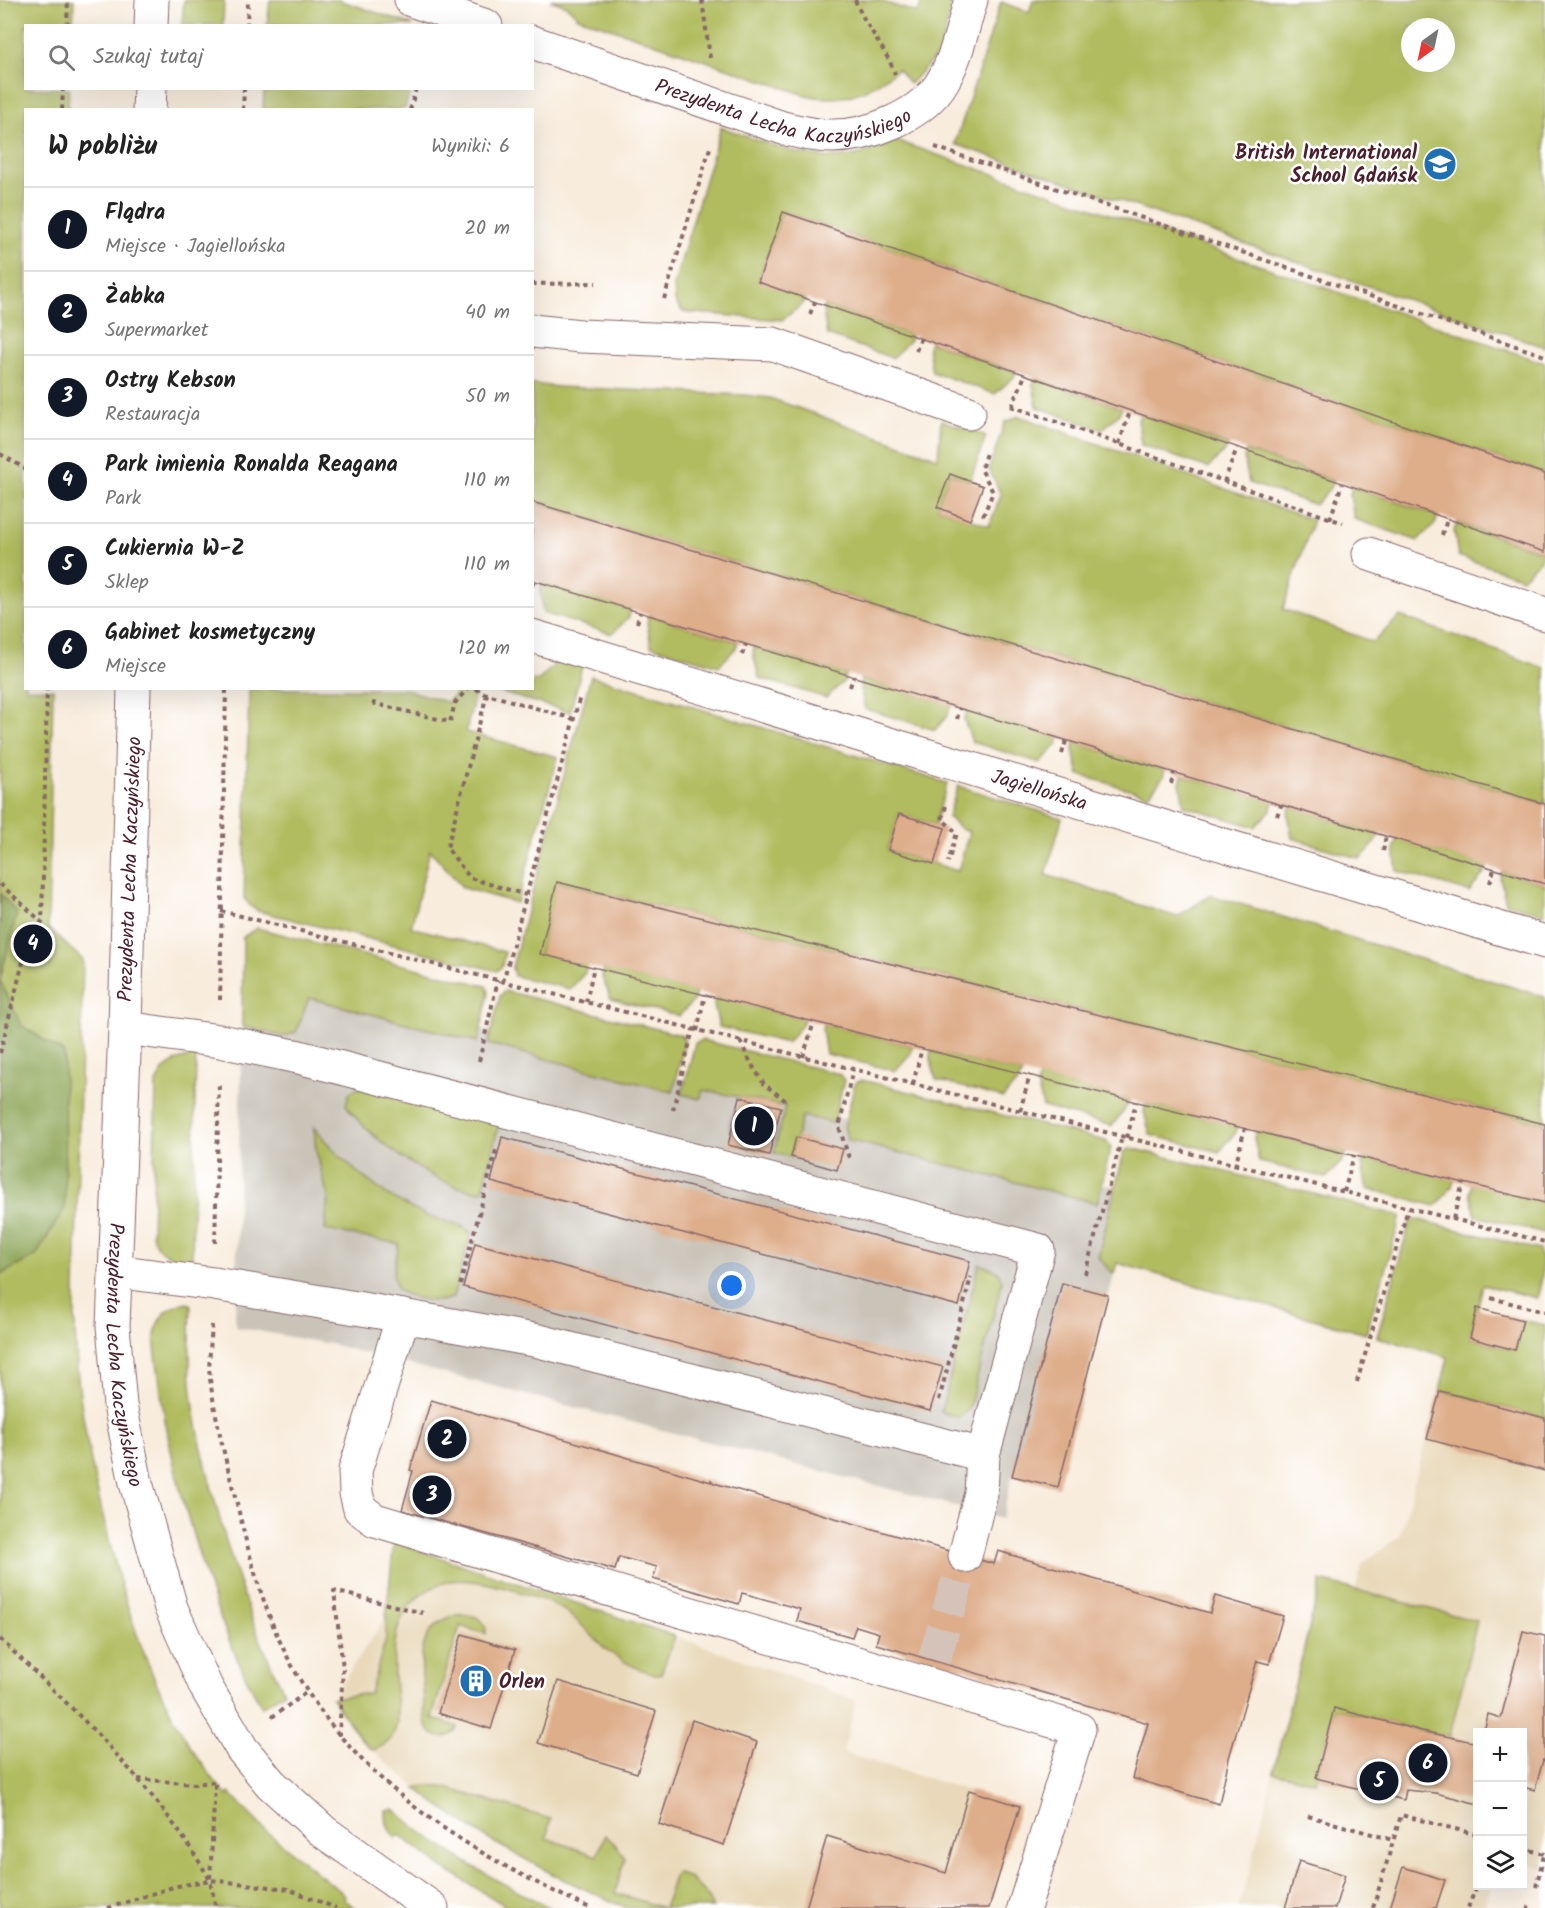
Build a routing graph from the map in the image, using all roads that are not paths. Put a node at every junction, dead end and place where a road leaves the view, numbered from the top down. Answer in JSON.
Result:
{"nodes":[{"id":1,"x":152,"y":0,"type":"edge"},
{"id":2,"x":411,"y":0,"type":"edge"},
{"id":3,"x":971,"y":0,"type":"edge"},
{"id":4,"x":151,"y":24,"type":"edge"},
{"id":5,"x":480,"y":24,"type":"edge"},
{"id":6,"x":534,"y":43,"type":"edge"},
{"id":7,"x":150,"y":90,"type":"edge"},
{"id":8,"x":149,"y":108,"type":"edge"},
{"id":9,"x":534,"y":332,"type":"edge"},
{"id":10,"x":969,"y":413,"type":"dead end"},
{"id":11,"x":1369,"y":554,"type":"dead end"},
{"id":12,"x":1545,"y":614,"type":"edge"},
{"id":13,"x":534,"y":637,"type":"edge"},
{"id":14,"x":134,"y":690,"type":"edge"},
{"id":15,"x":1545,"y":942,"type":"edge"},
{"id":16,"x":125,"y":1028,"type":"junction"},
{"id":17,"x":116,"y":1271,"type":"junction"},
{"id":18,"x":403,"y":1316,"type":"junction"},
{"id":19,"x":983,"y":1455,"type":"junction"},
{"id":20,"x":965,"y":1556,"type":"tunnel mouth"},
{"id":21,"x":432,"y":1908,"type":"edge"},
{"id":22,"x":1024,"y":1908,"type":"edge"}],
"edges":[{"from":1,"to":4,"type":"street"},
{"from":2,"to":5,"type":"street"},
{"from":3,"to":6,"type":"street","name":"Prezydenta Lecha Kaczyńskiego"},
{"from":7,"to":8,"type":"street"},
{"from":9,"to":10,"type":"street"},
{"from":11,"to":12,"type":"street"},
{"from":13,"to":15,"type":"street","name":"Jagiellońska"},
{"from":14,"to":16,"type":"street","name":"Prezydenta Lecha Kaczyńskiego"},
{"from":16,"to":17,"type":"street","name":"Prezydenta Lecha Kaczyńskiego"},
{"from":16,"to":19,"type":"street"},
{"from":17,"to":18,"type":"street"},
{"from":17,"to":21,"type":"street","name":"Prezydenta Lecha Kaczyńskiego"},
{"from":18,"to":19,"type":"street"},
{"from":18,"to":22,"type":"street"},
{"from":19,"to":20,"type":"street"}]}
